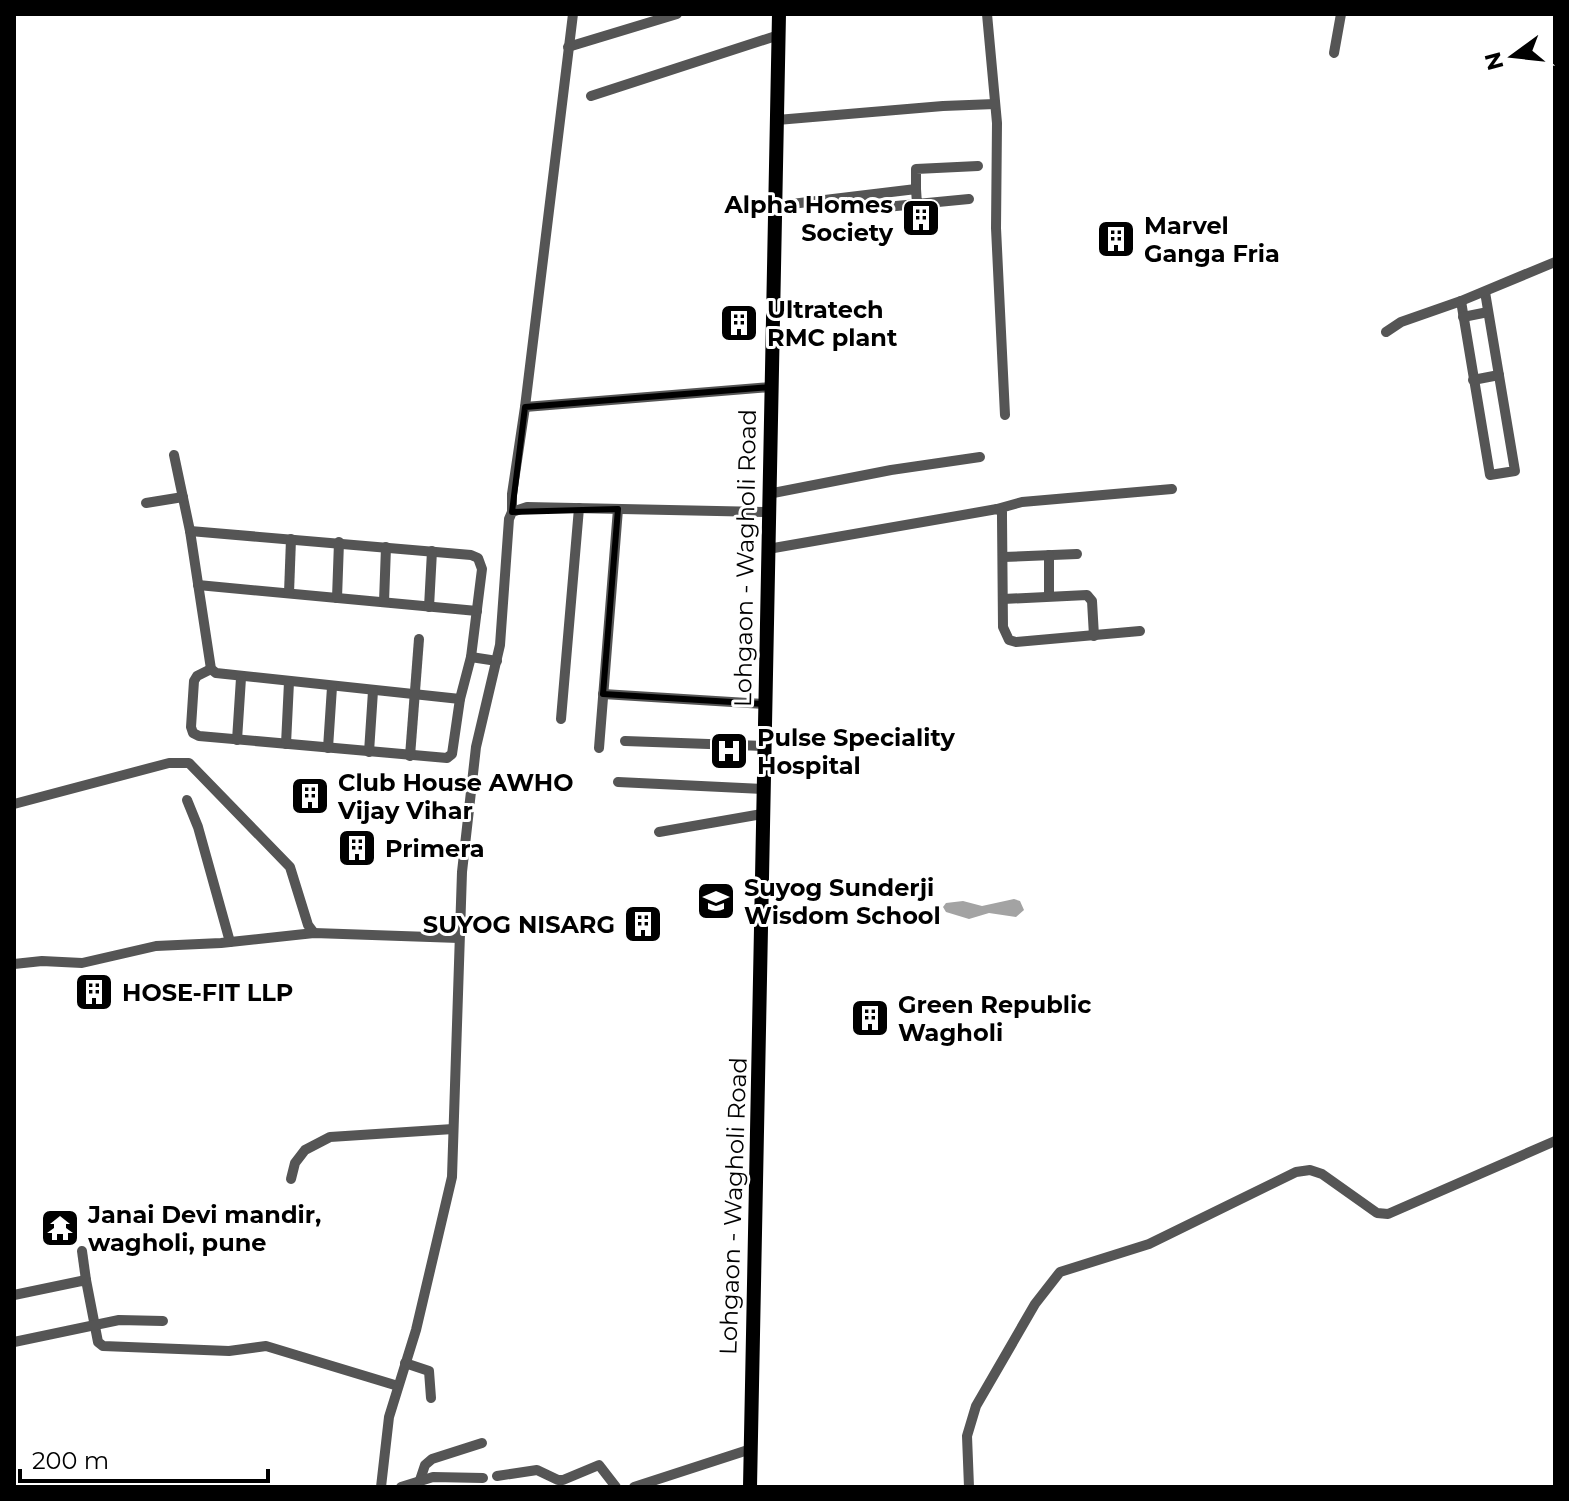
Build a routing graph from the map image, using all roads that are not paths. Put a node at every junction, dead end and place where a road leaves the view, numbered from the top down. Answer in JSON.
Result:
{"nodes":[{"id":1,"x":573,"y":14,"type":"edge"},
{"id":2,"x":677,"y":14,"type":"edge"},
{"id":3,"x":779,"y":14,"type":"edge"},
{"id":4,"x":987,"y":14,"type":"edge"},
{"id":5,"x":1341,"y":14,"type":"edge"},
{"id":6,"x":779,"y":35,"type":"junction"},
{"id":7,"x":568,"y":47,"type":"junction"},
{"id":8,"x":1334,"y":53,"type":"dead end"},
{"id":9,"x":591,"y":96,"type":"dead end"},
{"id":10,"x":995,"y":104,"type":"junction"},
{"id":11,"x":777,"y":120,"type":"junction"},
{"id":12,"x":978,"y":166,"type":"dead end"},
{"id":13,"x":916,"y":189,"type":"junction"},
{"id":14,"x":969,"y":199,"type":"dead end"},
{"id":15,"x":917,"y":204,"type":"junction"},
{"id":16,"x":775,"y":206,"type":"junction"},
{"id":17,"x":865,"y":209,"type":"dead end"},
{"id":18,"x":1555,"y":262,"type":"edge"},
{"id":19,"x":1485,"y":292,"type":"junction"},
{"id":20,"x":1461,"y":301,"type":"junction"},
{"id":21,"x":1488,"y":312,"type":"junction"},
{"id":22,"x":1463,"y":317,"type":"junction"},
{"id":23,"x":1386,"y":332,"type":"dead end"},
{"id":24,"x":1499,"y":375,"type":"junction"},
{"id":25,"x":1473,"y":380,"type":"junction"},
{"id":26,"x":770,"y":387,"type":"junction"},
{"id":27,"x":525,"y":407,"type":"junction"},
{"id":28,"x":1005,"y":415,"type":"dead end"},
{"id":29,"x":174,"y":455,"type":"dead end"},
{"id":30,"x":980,"y":457,"type":"dead end"},
{"id":31,"x":1172,"y":489,"type":"dead end"},
{"id":32,"x":768,"y":494,"type":"junction"},
{"id":33,"x":183,"y":497,"type":"junction"},
{"id":34,"x":146,"y":503,"type":"dead end"},
{"id":35,"x":579,"y":508,"type":"junction"},
{"id":36,"x":618,"y":509,"type":"junction"},
{"id":37,"x":997,"y":509,"type":"junction"},
{"id":38,"x":512,"y":512,"type":"junction"},
{"id":39,"x":768,"y":512,"type":"junction"},
{"id":40,"x":190,"y":531,"type":"junction"},
{"id":41,"x":291,"y":539,"type":"junction"},
{"id":42,"x":339,"y":542,"type":"junction"},
{"id":43,"x":386,"y":547,"type":"junction"},
{"id":44,"x":768,"y":549,"type":"junction"},
{"id":45,"x":432,"y":551,"type":"junction"},
{"id":46,"x":1077,"y":554,"type":"dead end"},
{"id":47,"x":1049,"y":555,"type":"junction"},
{"id":48,"x":1003,"y":557,"type":"junction"},
{"id":49,"x":198,"y":585,"type":"junction"},
{"id":50,"x":289,"y":593,"type":"junction"},
{"id":51,"x":1049,"y":596,"type":"junction"},
{"id":52,"x":337,"y":598,"type":"junction"},
{"id":53,"x":1003,"y":599,"type":"junction"},
{"id":54,"x":384,"y":602,"type":"junction"},
{"id":55,"x":429,"y":607,"type":"junction"},
{"id":56,"x":477,"y":611,"type":"junction"},
{"id":57,"x":1140,"y":631,"type":"dead end"},
{"id":58,"x":1094,"y":636,"type":"junction"},
{"id":59,"x":419,"y":639,"type":"dead end"},
{"id":60,"x":471,"y":657,"type":"junction"},
{"id":61,"x":497,"y":661,"type":"junction"},
{"id":62,"x":211,"y":669,"type":"junction"},
{"id":63,"x":241,"y":678,"type":"junction"},
{"id":64,"x":289,"y":682,"type":"junction"},
{"id":65,"x":332,"y":687,"type":"junction"},
{"id":66,"x":373,"y":691,"type":"junction"},
{"id":67,"x":603,"y":694,"type":"junction"},
{"id":68,"x":414,"y":695,"type":"junction"},
{"id":69,"x":460,"y":699,"type":"junction"},
{"id":70,"x":765,"y":704,"type":"junction"},
{"id":71,"x":561,"y":719,"type":"dead end"},
{"id":72,"x":237,"y":740,"type":"junction"},
{"id":73,"x":625,"y":741,"type":"dead end"},
{"id":74,"x":286,"y":744,"type":"junction"},
{"id":75,"x":764,"y":746,"type":"junction"},
{"id":76,"x":328,"y":748,"type":"junction"},
{"id":77,"x":599,"y":748,"type":"dead end"},
{"id":78,"x":369,"y":752,"type":"junction"},
{"id":79,"x":410,"y":756,"type":"junction"},
{"id":80,"x":618,"y":782,"type":"dead end"},
{"id":81,"x":763,"y":789,"type":"junction"},
{"id":82,"x":187,"y":800,"type":"dead end"},
{"id":83,"x":14,"y":804,"type":"edge"},
{"id":84,"x":762,"y":814,"type":"junction"},
{"id":85,"x":659,"y":832,"type":"dead end"},
{"id":86,"x":314,"y":933,"type":"junction"},
{"id":87,"x":459,"y":938,"type":"junction"},
{"id":88,"x":230,"y":942,"type":"junction"},
{"id":89,"x":14,"y":964,"type":"edge"},
{"id":90,"x":453,"y":1129,"type":"junction"},
{"id":91,"x":1555,"y":1141,"type":"edge"},
{"id":92,"x":291,"y":1179,"type":"dead end"},
{"id":93,"x":82,"y":1251,"type":"dead end"},
{"id":94,"x":86,"y":1280,"type":"junction"},
{"id":95,"x":14,"y":1295,"type":"edge"},
{"id":96,"x":163,"y":1321,"type":"dead end"},
{"id":97,"x":95,"y":1323,"type":"junction"},
{"id":98,"x":14,"y":1342,"type":"edge"},
{"id":99,"x":405,"y":1363,"type":"junction"},
{"id":100,"x":398,"y":1386,"type":"junction"},
{"id":101,"x":431,"y":1398,"type":"dead end"},
{"id":102,"x":482,"y":1443,"type":"dead end"},
{"id":103,"x":751,"y":1449,"type":"junction"},
{"id":104,"x":497,"y":1476,"type":"dead end"},
{"id":105,"x":483,"y":1478,"type":"dead end"},
{"id":106,"x":420,"y":1480,"type":"junction"},
{"id":107,"x":381,"y":1487,"type":"edge"},
{"id":108,"x":401,"y":1487,"type":"edge"},
{"id":109,"x":616,"y":1487,"type":"edge"},
{"id":110,"x":634,"y":1487,"type":"edge"},
{"id":111,"x":750,"y":1487,"type":"edge"},
{"id":112,"x":969,"y":1487,"type":"edge"}],
"edges":[{"from":1,"to":7,"type":"street"},
{"from":2,"to":7,"type":"street"},
{"from":3,"to":6,"type":"main road","name":"Lohgaon - Wagholi Road"},
{"from":4,"to":10,"type":"street"},
{"from":5,"to":8,"type":"street"},
{"from":6,"to":9,"type":"street"},
{"from":6,"to":11,"type":"main road","name":"Lohgaon - Wagholi Road"},
{"from":7,"to":27,"type":"street"},
{"from":10,"to":11,"type":"street"},
{"from":10,"to":28,"type":"street"},
{"from":11,"to":16,"type":"main road","name":"Lohgaon - Wagholi Road"},
{"from":12,"to":13,"type":"street"},
{"from":13,"to":15,"type":"street"},
{"from":13,"to":16,"type":"street"},
{"from":14,"to":15,"type":"street"},
{"from":15,"to":17,"type":"street"},
{"from":16,"to":26,"type":"main road","name":"Lohgaon - Wagholi Road"},
{"from":18,"to":19,"type":"street"},
{"from":19,"to":20,"type":"street"},
{"from":19,"to":21,"type":"street"},
{"from":20,"to":22,"type":"street"},
{"from":20,"to":23,"type":"street"},
{"from":21,"to":22,"type":"street"},
{"from":21,"to":24,"type":"street"},
{"from":22,"to":25,"type":"street"},
{"from":24,"to":25,"type":"street"},
{"from":24,"to":25,"type":"street"},
{"from":26,"to":27,"type":"street"},
{"from":26,"to":32,"type":"main road","name":"Lohgaon - Wagholi Road"},
{"from":27,"to":38,"type":"street"},
{"from":29,"to":33,"type":"street"},
{"from":30,"to":32,"type":"street"},
{"from":31,"to":37,"type":"street"},
{"from":32,"to":39,"type":"main road","name":"Lohgaon - Wagholi Road"},
{"from":33,"to":34,"type":"street"},
{"from":33,"to":40,"type":"street"},
{"from":35,"to":36,"type":"street"},
{"from":35,"to":38,"type":"street"},
{"from":35,"to":71,"type":"street"},
{"from":36,"to":39,"type":"street"},
{"from":36,"to":67,"type":"street"},
{"from":37,"to":44,"type":"street"},
{"from":37,"to":48,"type":"street"},
{"from":38,"to":61,"type":"street"},
{"from":39,"to":44,"type":"main road","name":"Lohgaon - Wagholi Road"},
{"from":40,"to":41,"type":"street"},
{"from":40,"to":49,"type":"street"},
{"from":41,"to":42,"type":"street"},
{"from":41,"to":50,"type":"street"},
{"from":42,"to":43,"type":"street"},
{"from":42,"to":52,"type":"street"},
{"from":43,"to":45,"type":"street"},
{"from":43,"to":54,"type":"street"},
{"from":44,"to":70,"type":"main road","name":"Lohgaon - Wagholi Road"},
{"from":45,"to":55,"type":"street"},
{"from":45,"to":56,"type":"street"},
{"from":46,"to":47,"type":"street"},
{"from":47,"to":48,"type":"street"},
{"from":47,"to":51,"type":"street"},
{"from":48,"to":53,"type":"street"},
{"from":49,"to":50,"type":"street"},
{"from":49,"to":62,"type":"street"},
{"from":50,"to":52,"type":"street"},
{"from":51,"to":53,"type":"street"},
{"from":51,"to":58,"type":"street"},
{"from":52,"to":54,"type":"street"},
{"from":53,"to":58,"type":"street"},
{"from":54,"to":55,"type":"street"},
{"from":55,"to":56,"type":"street"},
{"from":56,"to":60,"type":"street"},
{"from":57,"to":58,"type":"street"},
{"from":59,"to":68,"type":"street"},
{"from":60,"to":61,"type":"street"},
{"from":60,"to":69,"type":"street"},
{"from":61,"to":87,"type":"street"},
{"from":62,"to":63,"type":"street"},
{"from":62,"to":72,"type":"street"},
{"from":63,"to":64,"type":"street"},
{"from":63,"to":72,"type":"street"},
{"from":64,"to":65,"type":"street"},
{"from":64,"to":74,"type":"street"},
{"from":65,"to":66,"type":"street"},
{"from":65,"to":76,"type":"street"},
{"from":66,"to":68,"type":"street"},
{"from":66,"to":78,"type":"street"},
{"from":67,"to":70,"type":"street"},
{"from":67,"to":77,"type":"street"},
{"from":68,"to":69,"type":"street"},
{"from":68,"to":79,"type":"street"},
{"from":69,"to":79,"type":"street"},
{"from":70,"to":75,"type":"main road","name":"Lohgaon - Wagholi Road"},
{"from":72,"to":74,"type":"street"},
{"from":73,"to":75,"type":"street"},
{"from":74,"to":76,"type":"street"},
{"from":75,"to":81,"type":"main road","name":"Lohgaon - Wagholi Road"},
{"from":76,"to":78,"type":"street"},
{"from":78,"to":79,"type":"street"},
{"from":80,"to":81,"type":"street"},
{"from":81,"to":84,"type":"main road","name":"Lohgaon - Wagholi Road"},
{"from":82,"to":88,"type":"street"},
{"from":83,"to":86,"type":"street"},
{"from":84,"to":85,"type":"street"},
{"from":84,"to":103,"type":"main road","name":"Lohgaon - Wagholi Road"},
{"from":86,"to":87,"type":"street"},
{"from":86,"to":88,"type":"street"},
{"from":87,"to":90,"type":"street"},
{"from":88,"to":89,"type":"street"},
{"from":90,"to":92,"type":"street"},
{"from":90,"to":99,"type":"street"},
{"from":91,"to":112,"type":"street"},
{"from":93,"to":94,"type":"street"},
{"from":94,"to":95,"type":"street"},
{"from":94,"to":97,"type":"street"},
{"from":96,"to":97,"type":"street"},
{"from":97,"to":98,"type":"street"},
{"from":97,"to":100,"type":"street"},
{"from":99,"to":100,"type":"street"},
{"from":99,"to":101,"type":"street"},
{"from":100,"to":107,"type":"street"},
{"from":102,"to":106,"type":"street"},
{"from":103,"to":110,"type":"street"},
{"from":103,"to":111,"type":"main road","name":"Lohgaon - Wagholi Road"},
{"from":104,"to":109,"type":"street"},
{"from":105,"to":106,"type":"street"},
{"from":106,"to":108,"type":"street"}]}
